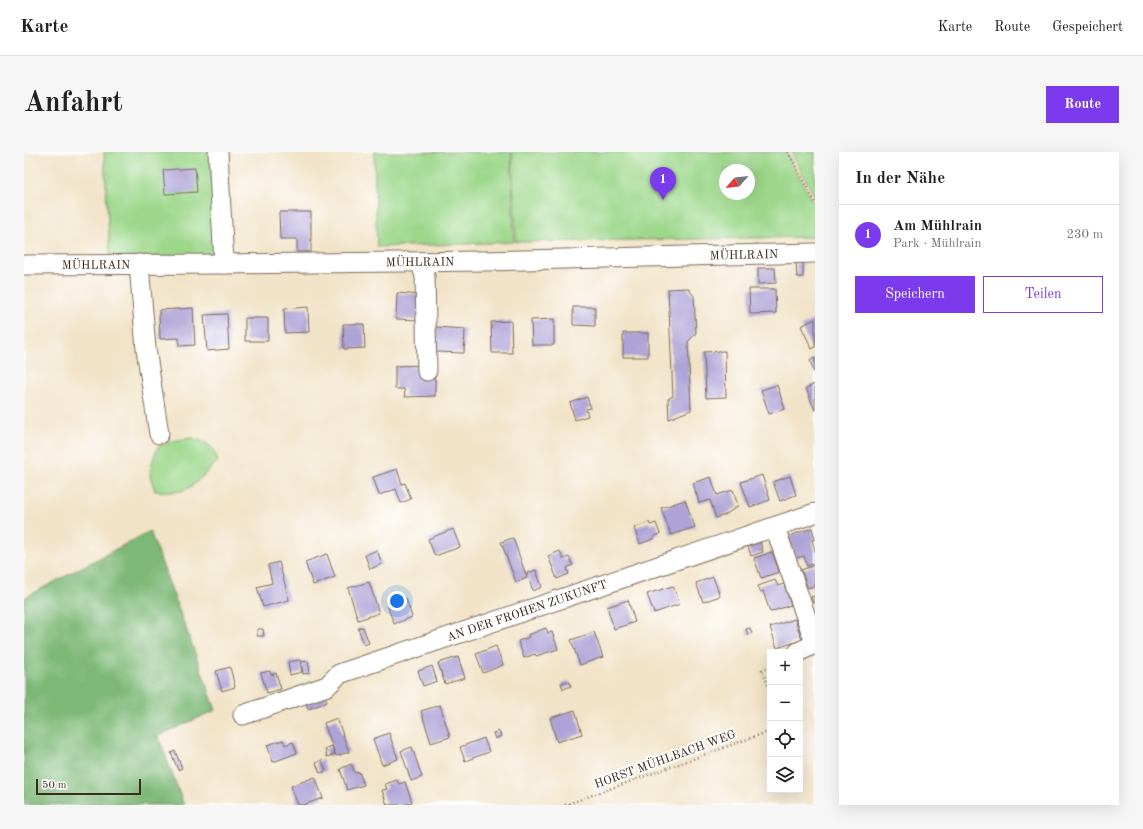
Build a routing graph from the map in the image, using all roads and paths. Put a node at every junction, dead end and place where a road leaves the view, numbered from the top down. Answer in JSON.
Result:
{"nodes":[{"id":1,"x":218,"y":152,"type":"edge"},
{"id":2,"x":788,"y":152,"type":"edge"},
{"id":3,"x":815,"y":202,"type":"edge"},
{"id":4,"x":815,"y":253,"type":"edge"},
{"id":5,"x":421,"y":262,"type":"junction"},
{"id":6,"x":139,"y":264,"type":"junction"},
{"id":7,"x":224,"y":264,"type":"junction"},
{"id":8,"x":24,"y":265,"type":"edge"},
{"id":9,"x":427,"y":371,"type":"dead end"},
{"id":10,"x":159,"y":434,"type":"dead end"},
{"id":11,"x":815,"y":513,"type":"edge"},
{"id":12,"x":775,"y":527,"type":"junction"},
{"id":13,"x":815,"y":644,"type":"edge"},
{"id":14,"x":803,"y":650,"type":"edge"},
{"id":15,"x":767,"y":668,"type":"edge"},
{"id":16,"x":767,"y":683,"type":"edge"},
{"id":17,"x":243,"y":715,"type":"dead end"},
{"id":18,"x":767,"y":732,"type":"edge"},
{"id":19,"x":566,"y":805,"type":"edge"}],
"edges":[{"from":1,"to":7,"type":"street"},
{"from":2,"to":3,"type":"path"},
{"from":4,"to":5,"type":"street","name":"MÜHLRAIN"},
{"from":5,"to":7,"type":"street","name":"MÜHLRAIN"},
{"from":5,"to":9,"type":"street"},
{"from":6,"to":7,"type":"street","name":"MÜHLRAIN"},
{"from":6,"to":8,"type":"street","name":"MÜHLRAIN"},
{"from":6,"to":10,"type":"street"},
{"from":11,"to":12,"type":"street","name":"AN DER FROHEN ZUKUNFT"},
{"from":12,"to":13,"type":"street"},
{"from":12,"to":17,"type":"street","name":"AN DER FROHEN ZUKUNFT"},
{"from":13,"to":14,"type":"street"},
{"from":15,"to":16,"type":"path"},
{"from":18,"to":19,"type":"path","name":"HORST MÜHLBACH WEG"}]}
